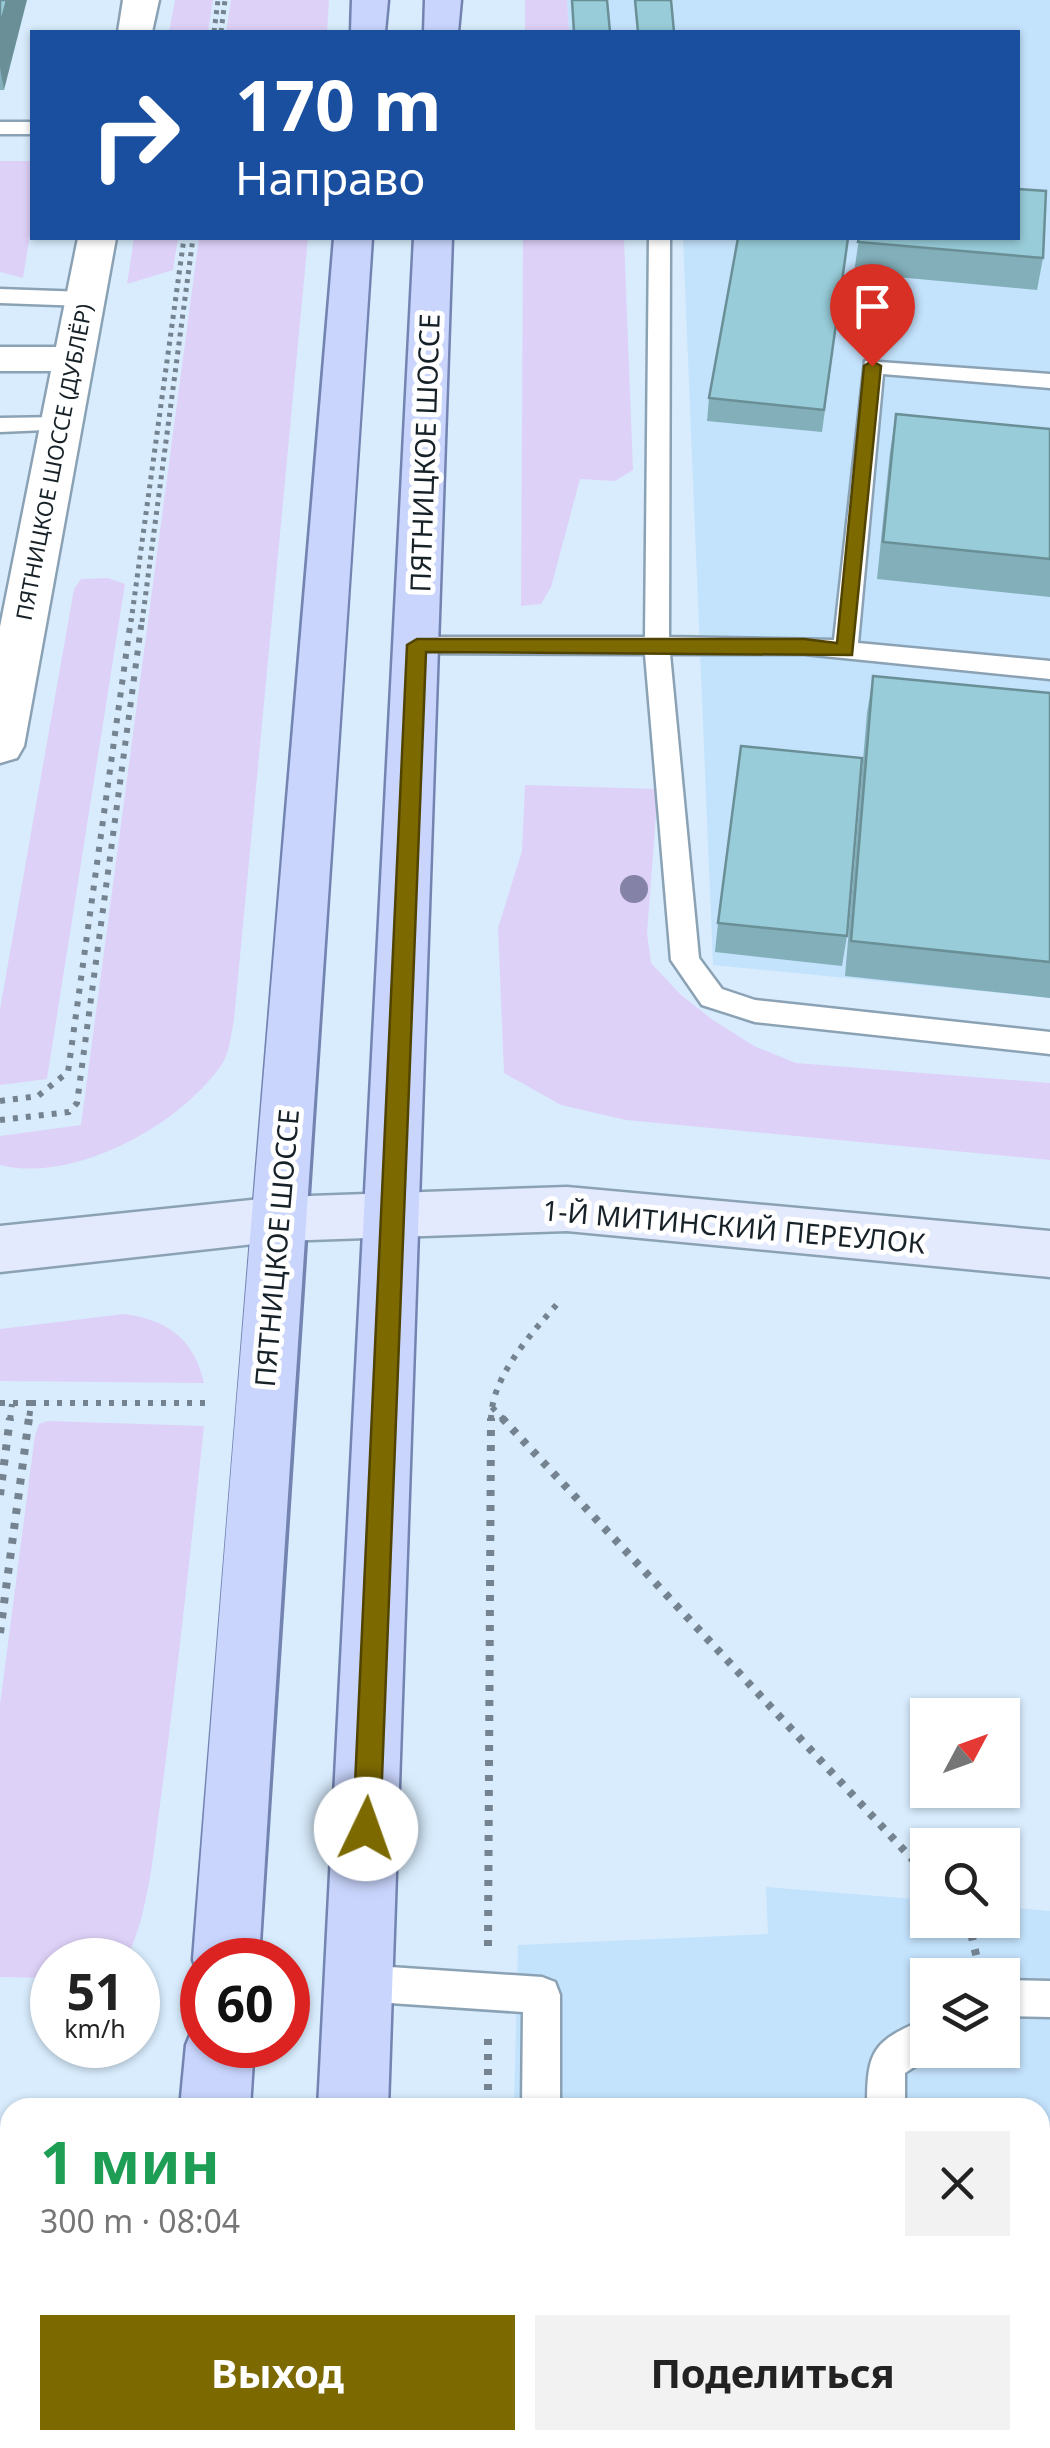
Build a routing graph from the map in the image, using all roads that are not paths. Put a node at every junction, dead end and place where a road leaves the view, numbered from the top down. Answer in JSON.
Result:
{"nodes":[{"id":1,"x":141,"y":0,"type":"edge"},
{"id":2,"x":370,"y":0,"type":"edge"},
{"id":3,"x":443,"y":0,"type":"edge"},
{"id":4,"x":135,"y":30,"type":"edge"},
{"id":5,"x":368,"y":30,"type":"edge"},
{"id":6,"x":441,"y":30,"type":"edge"},
{"id":7,"x":0,"y":128,"type":"edge"},
{"id":8,"x":30,"y":128,"type":"edge"},
{"id":9,"x":97,"y":240,"type":"edge"},
{"id":10,"x":353,"y":240,"type":"edge"},
{"id":11,"x":433,"y":240,"type":"edge"},
{"id":12,"x":660,"y":240,"type":"edge"},
{"id":13,"x":0,"y":296,"type":"edge"},
{"id":14,"x":85,"y":300,"type":"junction"},
{"id":15,"x":0,"y":359,"type":"edge"},
{"id":16,"x":73,"y":359,"type":"junction"},
{"id":17,"x":1050,"y":381,"type":"edge"},
{"id":18,"x":61,"y":424,"type":"junction"},
{"id":19,"x":0,"y":425,"type":"edge"},
{"id":20,"x":417,"y":645,"type":"junction"},
{"id":21,"x":658,"y":646,"type":"junction"},
{"id":22,"x":845,"y":650,"type":"junction"},
{"id":23,"x":1050,"y":670,"type":"edge"},
{"id":24,"x":0,"y":746,"type":"edge"},
{"id":25,"x":1050,"y":1043,"type":"edge"},
{"id":26,"x":394,"y":1215,"type":"junction"},
{"id":27,"x":281,"y":1220,"type":"junction"},
{"id":28,"x":0,"y":1249,"type":"edge"},
{"id":29,"x":1050,"y":1254,"type":"edge"},
{"id":30,"x":227,"y":1938,"type":"edge"},
{"id":31,"x":360,"y":1983,"type":"junction"},
{"id":32,"x":1020,"y":1998,"type":"edge"},
{"id":33,"x":1050,"y":1999,"type":"edge"},
{"id":34,"x":910,"y":2048,"type":"edge"},
{"id":35,"x":218,"y":2068,"type":"edge"},
{"id":36,"x":216,"y":2098,"type":"edge"},
{"id":37,"x":354,"y":2098,"type":"edge"},
{"id":38,"x":541,"y":2098,"type":"edge"},
{"id":39,"x":886,"y":2098,"type":"edge"}],
"edges":[{"from":1,"to":4,"type":"street"},
{"from":2,"to":5,"type":"main road"},
{"from":3,"to":6,"type":"main road"},
{"from":7,"to":8,"type":"lane"},
{"from":9,"to":14,"type":"street","name":"ПЯТНИЦКОЕ ШОССЕ (ДУБЛЁР)"},
{"from":10,"to":27,"type":"main road","name":"ПЯТНИЦКОЕ ШОССЕ"},
{"from":11,"to":20,"type":"main road","name":"ПЯТНИЦКОЕ ШОССЕ"},
{"from":12,"to":21,"type":"lane"},
{"from":13,"to":14,"type":"lane"},
{"from":14,"to":16,"type":"street","name":"ПЯТНИЦКОЕ ШОССЕ (ДУБЛЁР)"},
{"from":15,"to":16,"type":"street"},
{"from":16,"to":18,"type":"street","name":"ПЯТНИЦКОЕ ШОССЕ (ДУБЛЁР)"},
{"from":17,"to":22,"type":"lane"},
{"from":18,"to":19,"type":"lane"},
{"from":18,"to":24,"type":"street","name":"ПЯТНИЦКОЕ ШОССЕ (ДУБЛЁР)"},
{"from":20,"to":21,"type":"lane"},
{"from":20,"to":26,"type":"main road","name":"ПЯТНИЦКОЕ ШОССЕ"},
{"from":21,"to":22,"type":"lane"},
{"from":21,"to":25,"type":"lane"},
{"from":22,"to":23,"type":"lane"},
{"from":26,"to":27,"type":"main road","name":"1-Й МИТИНСКИЙ ПЕРЕУЛОК"},
{"from":26,"to":29,"type":"main road","name":"1-Й МИТИНСКИЙ ПЕРЕУЛОК"},
{"from":26,"to":31,"type":"main road","name":"ПЯТНИЦКОЕ ШОССЕ"},
{"from":27,"to":28,"type":"main road","name":"1-Й МИТИНСКИЙ ПЕРЕУЛОК"},
{"from":27,"to":30,"type":"main road","name":"ПЯТНИЦКОЕ ШОССЕ"},
{"from":31,"to":37,"type":"main road","name":"ПЯТНИЦКОЕ ШОССЕ"},
{"from":31,"to":38,"type":"lane"},
{"from":32,"to":33,"type":"lane"},
{"from":34,"to":39,"type":"lane"},
{"from":35,"to":36,"type":"main road"}]}
